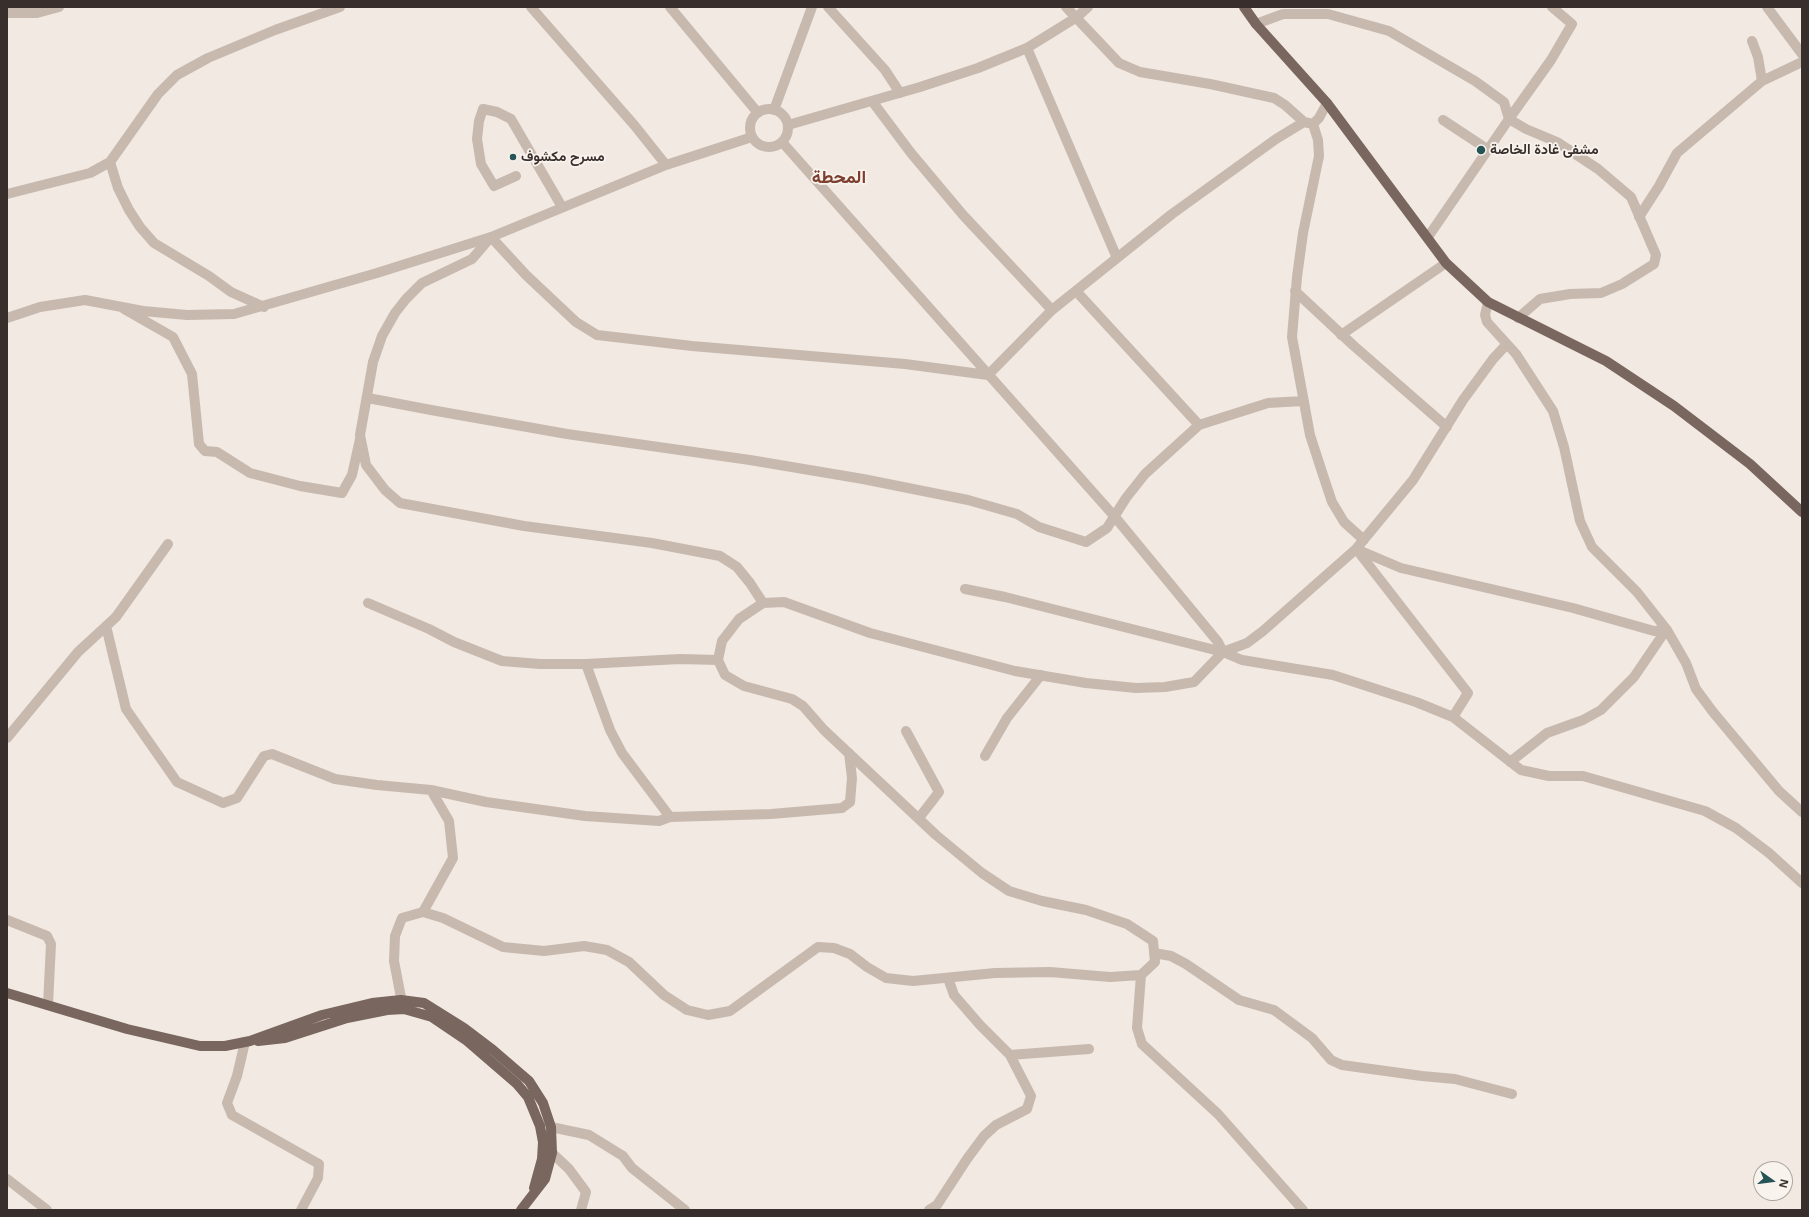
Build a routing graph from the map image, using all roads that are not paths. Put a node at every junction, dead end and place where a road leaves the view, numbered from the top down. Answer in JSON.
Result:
{"nodes":[{"id":1,"x":59,"y":7,"type":"edge"},
{"id":2,"x":340,"y":7,"type":"edge"},
{"id":3,"x":531,"y":7,"type":"edge"},
{"id":4,"x":670,"y":7,"type":"edge"},
{"id":5,"x":812,"y":7,"type":"edge"},
{"id":6,"x":828,"y":7,"type":"edge"},
{"id":7,"x":1066,"y":7,"type":"edge"},
{"id":8,"x":1088,"y":7,"type":"edge"},
{"id":9,"x":1244,"y":7,"type":"edge"},
{"id":10,"x":1552,"y":7,"type":"edge"},
{"id":11,"x":1767,"y":7,"type":"edge"},
{"id":12,"x":7,"y":13,"type":"edge"},
{"id":13,"x":1077,"y":17,"type":"junction"},
{"id":14,"x":1256,"y":24,"type":"junction"},
{"id":15,"x":1752,"y":41,"type":"dead end"},
{"id":16,"x":1027,"y":48,"type":"junction"},
{"id":17,"x":1802,"y":54,"type":"edge"},
{"id":18,"x":1802,"y":62,"type":"edge"},
{"id":19,"x":1762,"y":81,"type":"junction"},
{"id":20,"x":900,"y":93,"type":"junction"},
{"id":21,"x":872,"y":101,"type":"junction"},
{"id":22,"x":1327,"y":103,"type":"junction"},
{"id":23,"x":774,"y":110,"type":"junction"},
{"id":24,"x":758,"y":113,"type":"junction"},
{"id":25,"x":1510,"y":119,"type":"junction"},
{"id":26,"x":1443,"y":120,"type":"dead end"},
{"id":27,"x":1309,"y":123,"type":"junction"},
{"id":28,"x":788,"y":125,"type":"junction"},
{"id":29,"x":752,"y":137,"type":"junction"},
{"id":30,"x":782,"y":142,"type":"junction"},
{"id":31,"x":1487,"y":149,"type":"junction"},
{"id":32,"x":110,"y":162,"type":"junction"},
{"id":33,"x":666,"y":165,"type":"junction"},
{"id":34,"x":516,"y":176,"type":"dead end"},
{"id":35,"x":7,"y":194,"type":"edge"},
{"id":36,"x":562,"y":207,"type":"junction"},
{"id":37,"x":1640,"y":217,"type":"junction"},
{"id":38,"x":491,"y":237,"type":"junction"},
{"id":39,"x":1428,"y":237,"type":"junction"},
{"id":40,"x":1117,"y":258,"type":"junction"},
{"id":41,"x":1446,"y":263,"type":"junction"},
{"id":42,"x":1076,"y":291,"type":"junction"},
{"id":43,"x":1295,"y":291,"type":"junction"},
{"id":44,"x":1488,"y":302,"type":"junction"},
{"id":45,"x":120,"y":307,"type":"junction"},
{"id":46,"x":264,"y":307,"type":"junction"},
{"id":47,"x":1052,"y":310,"type":"junction"},
{"id":48,"x":7,"y":318,"type":"edge"},
{"id":49,"x":1518,"y":318,"type":"junction"},
{"id":50,"x":1342,"y":335,"type":"junction"},
{"id":51,"x":1506,"y":345,"type":"junction"},
{"id":52,"x":988,"y":375,"type":"junction"},
{"id":53,"x":368,"y":398,"type":"junction"},
{"id":54,"x":1303,"y":401,"type":"junction"},
{"id":55,"x":1200,"y":425,"type":"junction"},
{"id":56,"x":1447,"y":427,"type":"junction"},
{"id":57,"x":360,"y":435,"type":"junction"},
{"id":58,"x":1802,"y":512,"type":"edge"},
{"id":59,"x":1115,"y":517,"type":"junction"},
{"id":60,"x":1364,"y":540,"type":"junction"},
{"id":61,"x":168,"y":544,"type":"dead end"},
{"id":62,"x":1356,"y":549,"type":"junction"},
{"id":63,"x":965,"y":589,"type":"dead end"},
{"id":64,"x":763,"y":602,"type":"junction"},
{"id":65,"x":368,"y":603,"type":"dead end"},
{"id":66,"x":106,"y":626,"type":"junction"},
{"id":67,"x":1666,"y":630,"type":"junction"},
{"id":68,"x":1223,"y":652,"type":"junction"},
{"id":69,"x":718,"y":660,"type":"junction"},
{"id":70,"x":586,"y":664,"type":"junction"},
{"id":71,"x":1041,"y":675,"type":"junction"},
{"id":72,"x":1453,"y":717,"type":"junction"},
{"id":73,"x":906,"y":731,"type":"dead end"},
{"id":74,"x":7,"y":738,"type":"edge"},
{"id":75,"x":848,"y":752,"type":"junction"},
{"id":76,"x":985,"y":756,"type":"dead end"},
{"id":77,"x":1510,"y":762,"type":"junction"},
{"id":78,"x":431,"y":790,"type":"junction"},
{"id":79,"x":1802,"y":812,"type":"edge"},
{"id":80,"x":670,"y":817,"type":"junction"},
{"id":81,"x":919,"y":818,"type":"junction"},
{"id":82,"x":1802,"y":883,"type":"edge"},
{"id":83,"x":423,"y":912,"type":"junction"},
{"id":84,"x":7,"y":920,"type":"edge"},
{"id":85,"x":1154,"y":953,"type":"junction"},
{"id":86,"x":1141,"y":975,"type":"junction"},
{"id":87,"x":948,"y":978,"type":"junction"},
{"id":88,"x":7,"y":993,"type":"edge"},
{"id":89,"x":403,"y":1004,"type":"junction"},
{"id":90,"x":48,"y":1005,"type":"junction"},
{"id":91,"x":248,"y":1042,"type":"junction"},
{"id":92,"x":1089,"y":1049,"type":"dead end"},
{"id":93,"x":1010,"y":1055,"type":"junction"},
{"id":94,"x":1512,"y":1094,"type":"dead end"},
{"id":95,"x":551,"y":1127,"type":"junction"},
{"id":96,"x":552,"y":1153,"type":"junction"},
{"id":97,"x":7,"y":1179,"type":"edge"},
{"id":98,"x":531,"y":1197,"type":"junction"},
{"id":99,"x":47,"y":1210,"type":"edge"},
{"id":100,"x":301,"y":1210,"type":"edge"},
{"id":101,"x":521,"y":1210,"type":"edge"},
{"id":102,"x":581,"y":1210,"type":"edge"},
{"id":103,"x":685,"y":1210,"type":"edge"},
{"id":104,"x":929,"y":1210,"type":"edge"},
{"id":105,"x":1303,"y":1210,"type":"edge"}],
"edges":[{"from":1,"to":12,"type":"street"},
{"from":2,"to":32,"type":"street"},
{"from":3,"to":33,"type":"street"},
{"from":4,"to":24,"type":"street"},
{"from":5,"to":23,"type":"street"},
{"from":6,"to":20,"type":"street"},
{"from":7,"to":13,"type":"street"},
{"from":8,"to":13,"type":"street"},
{"from":9,"to":14,"type":"main road"},
{"from":10,"to":25,"type":"street"},
{"from":11,"to":17,"type":"street"},
{"from":13,"to":16,"type":"street"},
{"from":13,"to":27,"type":"street"},
{"from":14,"to":22,"type":"main road"},
{"from":14,"to":25,"type":"street"},
{"from":15,"to":19,"type":"street"},
{"from":16,"to":20,"type":"street"},
{"from":16,"to":40,"type":"street"},
{"from":18,"to":19,"type":"street"},
{"from":19,"to":37,"type":"street"},
{"from":20,"to":21,"type":"street"},
{"from":21,"to":28,"type":"street"},
{"from":21,"to":47,"type":"street"},
{"from":22,"to":27,"type":"street"},
{"from":22,"to":39,"type":"main road"},
{"from":23,"to":24,"type":"street"},
{"from":23,"to":28,"type":"street"},
{"from":24,"to":29,"type":"street"},
{"from":25,"to":31,"type":"street"},
{"from":25,"to":37,"type":"street"},
{"from":26,"to":31,"type":"street"},
{"from":27,"to":40,"type":"street"},
{"from":27,"to":43,"type":"street"},
{"from":28,"to":30,"type":"street"},
{"from":29,"to":30,"type":"street"},
{"from":29,"to":33,"type":"street"},
{"from":30,"to":52,"type":"street"},
{"from":31,"to":39,"type":"street"},
{"from":32,"to":35,"type":"street"},
{"from":32,"to":46,"type":"street"},
{"from":33,"to":36,"type":"street"},
{"from":34,"to":36,"type":"street"},
{"from":36,"to":38,"type":"street"},
{"from":37,"to":49,"type":"street"},
{"from":38,"to":46,"type":"street"},
{"from":38,"to":52,"type":"street"},
{"from":38,"to":53,"type":"street"},
{"from":39,"to":41,"type":"main road"},
{"from":40,"to":42,"type":"street"},
{"from":41,"to":44,"type":"main road"},
{"from":41,"to":50,"type":"street"},
{"from":42,"to":47,"type":"street"},
{"from":42,"to":55,"type":"street"},
{"from":43,"to":50,"type":"street"},
{"from":43,"to":54,"type":"street"},
{"from":44,"to":49,"type":"main road"},
{"from":44,"to":51,"type":"street"},
{"from":45,"to":46,"type":"street"},
{"from":45,"to":48,"type":"street"},
{"from":45,"to":57,"type":"street"},
{"from":47,"to":52,"type":"street"},
{"from":49,"to":58,"type":"main road"},
{"from":50,"to":56,"type":"street"},
{"from":51,"to":56,"type":"street"},
{"from":51,"to":67,"type":"street"},
{"from":52,"to":59,"type":"street"},
{"from":53,"to":57,"type":"street"},
{"from":53,"to":59,"type":"street"},
{"from":54,"to":55,"type":"street"},
{"from":54,"to":60,"type":"street"},
{"from":55,"to":59,"type":"street"},
{"from":56,"to":60,"type":"street"},
{"from":57,"to":64,"type":"street"},
{"from":59,"to":68,"type":"street"},
{"from":60,"to":62,"type":"street"},
{"from":61,"to":66,"type":"street"},
{"from":62,"to":67,"type":"street"},
{"from":62,"to":68,"type":"street"},
{"from":62,"to":72,"type":"street"},
{"from":63,"to":68,"type":"street"},
{"from":64,"to":69,"type":"street"},
{"from":64,"to":71,"type":"street"},
{"from":65,"to":70,"type":"street"},
{"from":66,"to":74,"type":"street"},
{"from":66,"to":78,"type":"street"},
{"from":67,"to":77,"type":"street"},
{"from":67,"to":79,"type":"street"},
{"from":68,"to":71,"type":"street"},
{"from":68,"to":72,"type":"street"},
{"from":69,"to":70,"type":"street"},
{"from":69,"to":75,"type":"street"},
{"from":70,"to":80,"type":"street"},
{"from":71,"to":76,"type":"street"},
{"from":72,"to":77,"type":"street"},
{"from":73,"to":81,"type":"street"},
{"from":75,"to":80,"type":"street"},
{"from":75,"to":81,"type":"street"},
{"from":77,"to":82,"type":"street"},
{"from":78,"to":80,"type":"street"},
{"from":78,"to":83,"type":"street"},
{"from":81,"to":85,"type":"street"},
{"from":83,"to":87,"type":"street"},
{"from":83,"to":89,"type":"street"},
{"from":84,"to":90,"type":"street"},
{"from":85,"to":86,"type":"street"},
{"from":85,"to":94,"type":"street"},
{"from":86,"to":87,"type":"street"},
{"from":86,"to":105,"type":"street"},
{"from":87,"to":93,"type":"street"},
{"from":88,"to":90,"type":"main road"},
{"from":89,"to":91,"type":"main road"},
{"from":89,"to":95,"type":"main road"},
{"from":89,"to":98,"type":"main road"},
{"from":90,"to":91,"type":"main road"},
{"from":91,"to":100,"type":"street"},
{"from":92,"to":93,"type":"street"},
{"from":93,"to":104,"type":"street"},
{"from":95,"to":96,"type":"main road"},
{"from":95,"to":103,"type":"street"},
{"from":96,"to":98,"type":"main road"},
{"from":96,"to":102,"type":"street"},
{"from":97,"to":99,"type":"street"},
{"from":98,"to":101,"type":"main road"}]}
